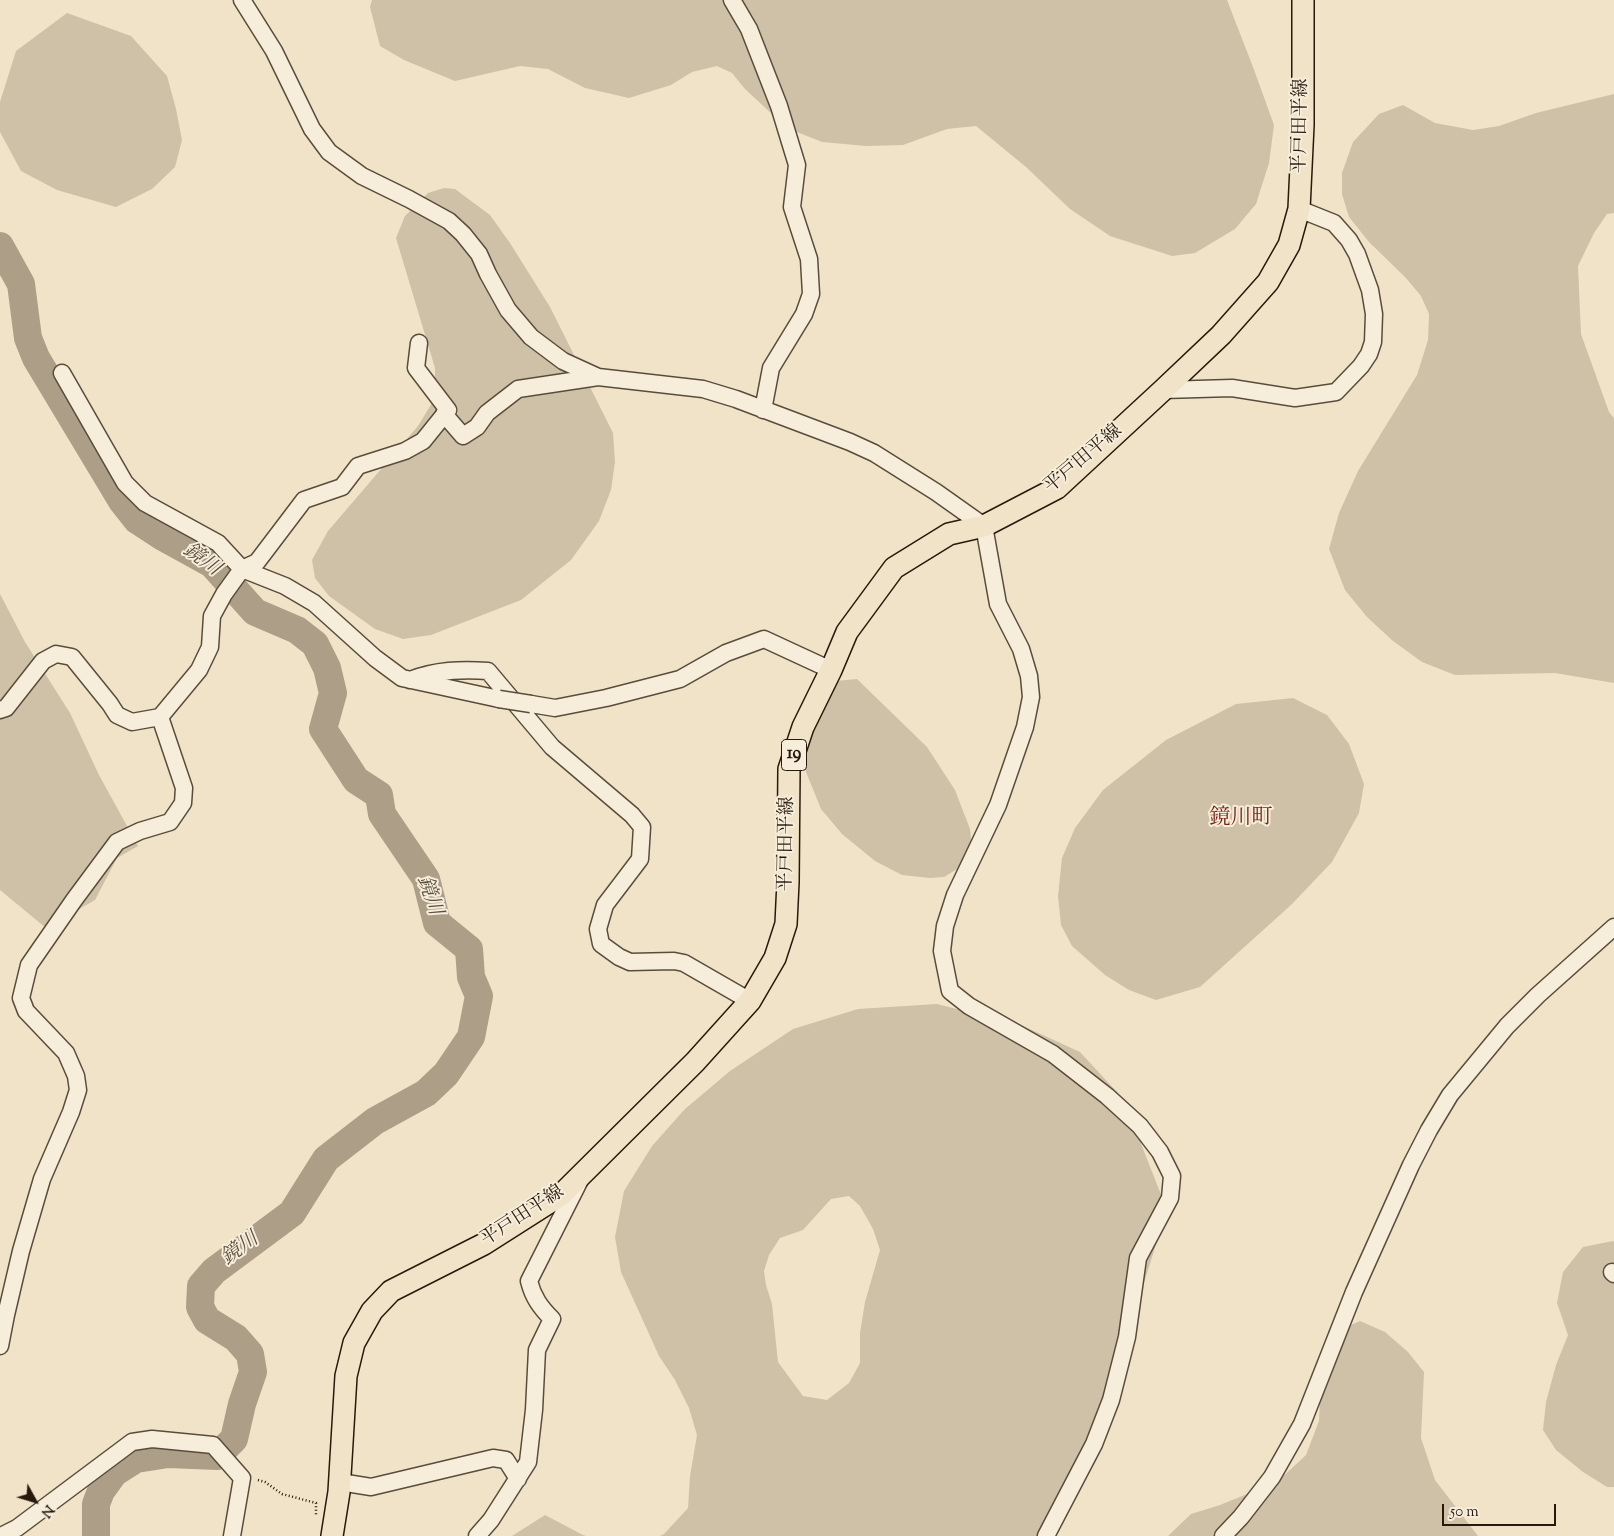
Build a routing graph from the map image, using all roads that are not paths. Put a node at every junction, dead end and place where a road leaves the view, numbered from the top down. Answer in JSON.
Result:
{"nodes":[{"id":1,"x":242,"y":0,"type":"edge"},
{"id":2,"x":732,"y":0,"type":"edge"},
{"id":3,"x":1303,"y":0,"type":"edge"},
{"id":4,"x":1299,"y":209,"type":"junction"},
{"id":5,"x":419,"y":344,"type":"dead end"},
{"id":6,"x":62,"y":373,"type":"dead end"},
{"id":7,"x":598,"y":378,"type":"junction"},
{"id":8,"x":1164,"y":390,"type":"junction"},
{"id":9,"x":764,"y":410,"type":"junction"},
{"id":10,"x":444,"y":414,"type":"junction"},
{"id":11,"x":984,"y":526,"type":"junction"},
{"id":12,"x":242,"y":570,"type":"junction"},
{"id":13,"x":831,"y":670,"type":"junction"},
{"id":14,"x":410,"y":680,"type":"junction"},
{"id":15,"x":0,"y":710,"type":"edge"},
{"id":16,"x":160,"y":717,"type":"junction"},
{"id":17,"x":1614,"y":927,"type":"edge"},
{"id":18,"x":750,"y":1001,"type":"junction"},
{"id":19,"x":584,"y":1172,"type":"junction"},
{"id":20,"x":0,"y":1346,"type":"edge"},
{"id":21,"x":518,"y":1479,"type":"junction"},
{"id":22,"x":340,"y":1482,"type":"junction"},
{"id":23,"x":1242,"y":1517,"type":"junction"},
{"id":24,"x":1,"y":1536,"type":"edge"},
{"id":25,"x":232,"y":1536,"type":"edge"},
{"id":26,"x":332,"y":1536,"type":"edge"},
{"id":27,"x":478,"y":1536,"type":"edge"},
{"id":28,"x":1046,"y":1536,"type":"edge"},
{"id":29,"x":1223,"y":1536,"type":"edge"},
{"id":30,"x":1243,"y":1536,"type":"edge"}],
"edges":[{"from":1,"to":7,"type":"street"},
{"from":2,"to":9,"type":"street"},
{"from":3,"to":4,"type":"main road","name":"平戸田平線","number":"19"},
{"from":4,"to":8,"type":"main road","name":"平戸田平線","number":"19"},
{"from":4,"to":8,"type":"street"},
{"from":5,"to":10,"type":"street"},
{"from":6,"to":12,"type":"street"},
{"from":7,"to":9,"type":"street"},
{"from":7,"to":10,"type":"street"},
{"from":8,"to":11,"type":"main road","name":"平戸田平線","number":"19"},
{"from":9,"to":11,"type":"street"},
{"from":10,"to":12,"type":"street"},
{"from":11,"to":13,"type":"main road","name":"平戸田平線","number":"19"},
{"from":11,"to":28,"type":"street"},
{"from":12,"to":14,"type":"street"},
{"from":12,"to":16,"type":"street"},
{"from":13,"to":14,"type":"street","bridge":true},
{"from":13,"to":18,"type":"main road","name":"平戸田平線","number":"19"},
{"from":14,"to":18,"type":"street"},
{"from":15,"to":16,"type":"street"},
{"from":16,"to":20,"type":"street"},
{"from":17,"to":23,"type":"street"},
{"from":18,"to":19,"type":"main road","name":"平戸田平線","number":"19"},
{"from":19,"to":21,"type":"street"},
{"from":19,"to":22,"type":"main road","name":"平戸田平線","number":"19"},
{"from":21,"to":22,"type":"street"},
{"from":21,"to":27,"type":"street"},
{"from":22,"to":26,"type":"main road","name":"平戸田平線","number":"19"},
{"from":23,"to":29,"type":"street"},
{"from":23,"to":30,"type":"street"},
{"from":24,"to":25,"type":"street"}]}
